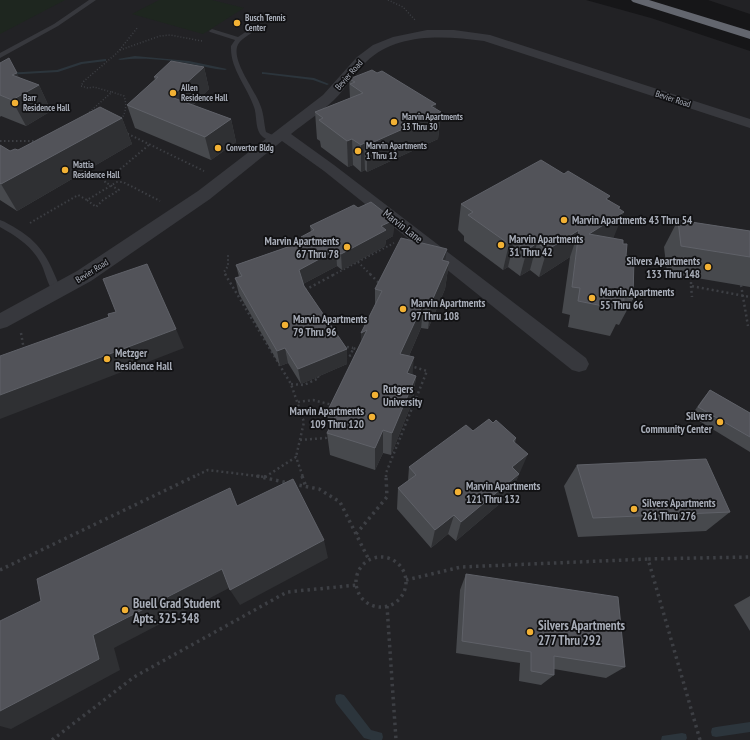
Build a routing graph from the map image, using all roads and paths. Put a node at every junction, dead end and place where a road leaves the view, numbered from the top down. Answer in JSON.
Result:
{"nodes":[{"id":1,"x":93,"y":0,"type":"edge"},
{"id":2,"x":388,"y":0,"type":"edge"},
{"id":3,"x":637,"y":0,"type":"edge"},
{"id":4,"x":138,"y":27,"type":"dead end"},
{"id":5,"x":252,"y":30,"type":"dead end"},
{"id":6,"x":212,"y":31,"type":"dead end"},
{"id":7,"x":427,"y":34,"type":"junction"},
{"id":8,"x":750,"y":35,"type":"edge"},
{"id":9,"x":228,"y":36,"type":"junction"},
{"id":10,"x":239,"y":39,"type":"junction"},
{"id":11,"x":120,"y":50,"type":"junction"},
{"id":12,"x":0,"y":56,"type":"edge"},
{"id":13,"x":112,"y":92,"type":"junction"},
{"id":14,"x":84,"y":116,"type":"edge"},
{"id":15,"x":119,"y":123,"type":"dead end"},
{"id":16,"x":750,"y":124,"type":"edge"},
{"id":17,"x":123,"y":131,"type":"edge"},
{"id":18,"x":278,"y":136,"type":"junction"},
{"id":19,"x":0,"y":142,"type":"edge"},
{"id":20,"x":34,"y":144,"type":"edge"},
{"id":21,"x":150,"y":144,"type":"junction"},
{"id":22,"x":223,"y":180,"type":"junction"},
{"id":23,"x":110,"y":185,"type":"junction"},
{"id":24,"x":87,"y":200,"type":"junction"},
{"id":25,"x":163,"y":203,"type":"dead end"},
{"id":26,"x":0,"y":223,"type":"edge"},
{"id":27,"x":26,"y":226,"type":"dead end"},
{"id":28,"x":412,"y":233,"type":"junction"},
{"id":29,"x":228,"y":255,"type":"dead end"},
{"id":30,"x":358,"y":262,"type":"junction"},
{"id":31,"x":691,"y":277,"type":"dead end"},
{"id":32,"x":382,"y":285,"type":"edge"},
{"id":33,"x":741,"y":285,"type":"dead end"},
{"id":34,"x":691,"y":286,"type":"junction"},
{"id":35,"x":57,"y":292,"type":"junction"},
{"id":36,"x":302,"y":292,"type":"edge"},
{"id":37,"x":742,"y":295,"type":"junction"},
{"id":38,"x":692,"y":297,"type":"dead end"},
{"id":39,"x":750,"y":297,"type":"edge"},
{"id":40,"x":0,"y":322,"type":"edge"},
{"id":41,"x":748,"y":326,"type":"dead end"},
{"id":42,"x":20,"y":327,"type":"dead end"},
{"id":43,"x":336,"y":344,"type":"edge"},
{"id":44,"x":353,"y":348,"type":"junction"},
{"id":45,"x":24,"y":351,"type":"edge"},
{"id":46,"x":364,"y":352,"type":"edge"},
{"id":47,"x":344,"y":360,"type":"edge"},
{"id":48,"x":405,"y":364,"type":"edge"},
{"id":49,"x":579,"y":364,"type":"dead end"},
{"id":50,"x":323,"y":370,"type":"edge"},
{"id":51,"x":291,"y":384,"type":"junction"},
{"id":52,"x":298,"y":402,"type":"junction"},
{"id":53,"x":334,"y":406,"type":"edge"},
{"id":54,"x":329,"y":432,"type":"edge"},
{"id":55,"x":300,"y":440,"type":"junction"},
{"id":56,"x":296,"y":457,"type":"junction"},
{"id":57,"x":264,"y":477,"type":"junction"},
{"id":58,"x":306,"y":487,"type":"junction"},
{"id":59,"x":356,"y":534,"type":"junction"},
{"id":60,"x":750,"y":557,"type":"edge"},
{"id":61,"x":648,"y":559,"type":"junction"},
{"id":62,"x":369,"y":560,"type":"junction"},
{"id":63,"x":0,"y":570,"type":"edge"},
{"id":64,"x":406,"y":580,"type":"junction"},
{"id":65,"x":357,"y":585,"type":"junction"},
{"id":66,"x":387,"y":606,"type":"junction"},
{"id":67,"x":52,"y":740,"type":"edge"},
{"id":68,"x":396,"y":740,"type":"edge"},
{"id":69,"x":700,"y":740,"type":"edge"}],
"edges":[{"from":1,"to":12,"type":"lane"},
{"from":2,"to":7,"type":"path"},
{"from":3,"to":8,"type":"highway"},
{"from":4,"to":11,"type":"path"},
{"from":5,"to":10,"type":"lane"},
{"from":6,"to":9,"type":"lane"},
{"from":7,"to":16,"type":"street","name":"Bevier Road"},
{"from":7,"to":18,"type":"street","name":"Bevier Road"},
{"from":9,"to":10,"type":"lane"},
{"from":9,"to":11,"type":"path"},
{"from":10,"to":18,"type":"lane"},
{"from":11,"to":13,"type":"path"},
{"from":13,"to":14,"type":"path"},
{"from":13,"to":15,"type":"path"},
{"from":17,"to":21,"type":"path"},
{"from":18,"to":22,"type":"street","name":"Bevier Road"},
{"from":18,"to":28,"type":"street","name":"Marvin Lane"},
{"from":19,"to":20,"type":"path"},
{"from":21,"to":22,"type":"path"},
{"from":21,"to":23,"type":"path"},
{"from":22,"to":35,"type":"street","name":"Bevier Road"},
{"from":23,"to":24,"type":"path"},
{"from":23,"to":24,"type":"path"},
{"from":23,"to":25,"type":"path"},
{"from":24,"to":27,"type":"path"},
{"from":26,"to":35,"type":"lane"},
{"from":28,"to":30,"type":"path"},
{"from":28,"to":49,"type":"street","name":"Marvin Lane"},
{"from":29,"to":51,"type":"path"},
{"from":30,"to":32,"type":"path"},
{"from":30,"to":36,"type":"path"},
{"from":31,"to":34,"type":"path"},
{"from":33,"to":37,"type":"path"},
{"from":34,"to":37,"type":"path"},
{"from":34,"to":38,"type":"path"},
{"from":35,"to":40,"type":"street","name":"Bevier Road"},
{"from":37,"to":39,"type":"path"},
{"from":37,"to":41,"type":"path"},
{"from":42,"to":45,"type":"path"},
{"from":43,"to":44,"type":"path"},
{"from":44,"to":46,"type":"path"},
{"from":44,"to":47,"type":"path"},
{"from":48,"to":59,"type":"path"},
{"from":50,"to":51,"type":"path"},
{"from":51,"to":52,"type":"path"},
{"from":52,"to":53,"type":"path"},
{"from":52,"to":55,"type":"path"},
{"from":54,"to":55,"type":"path"},
{"from":55,"to":56,"type":"path"},
{"from":56,"to":57,"type":"path"},
{"from":56,"to":58,"type":"path"},
{"from":57,"to":58,"type":"path"},
{"from":57,"to":63,"type":"path"},
{"from":58,"to":59,"type":"path"},
{"from":59,"to":62,"type":"path"},
{"from":60,"to":61,"type":"path"},
{"from":61,"to":64,"type":"path"},
{"from":61,"to":69,"type":"path"},
{"from":62,"to":64,"type":"path"},
{"from":62,"to":65,"type":"path"},
{"from":64,"to":66,"type":"path"},
{"from":65,"to":66,"type":"path"},
{"from":65,"to":67,"type":"path"},
{"from":66,"to":68,"type":"path"}]}
